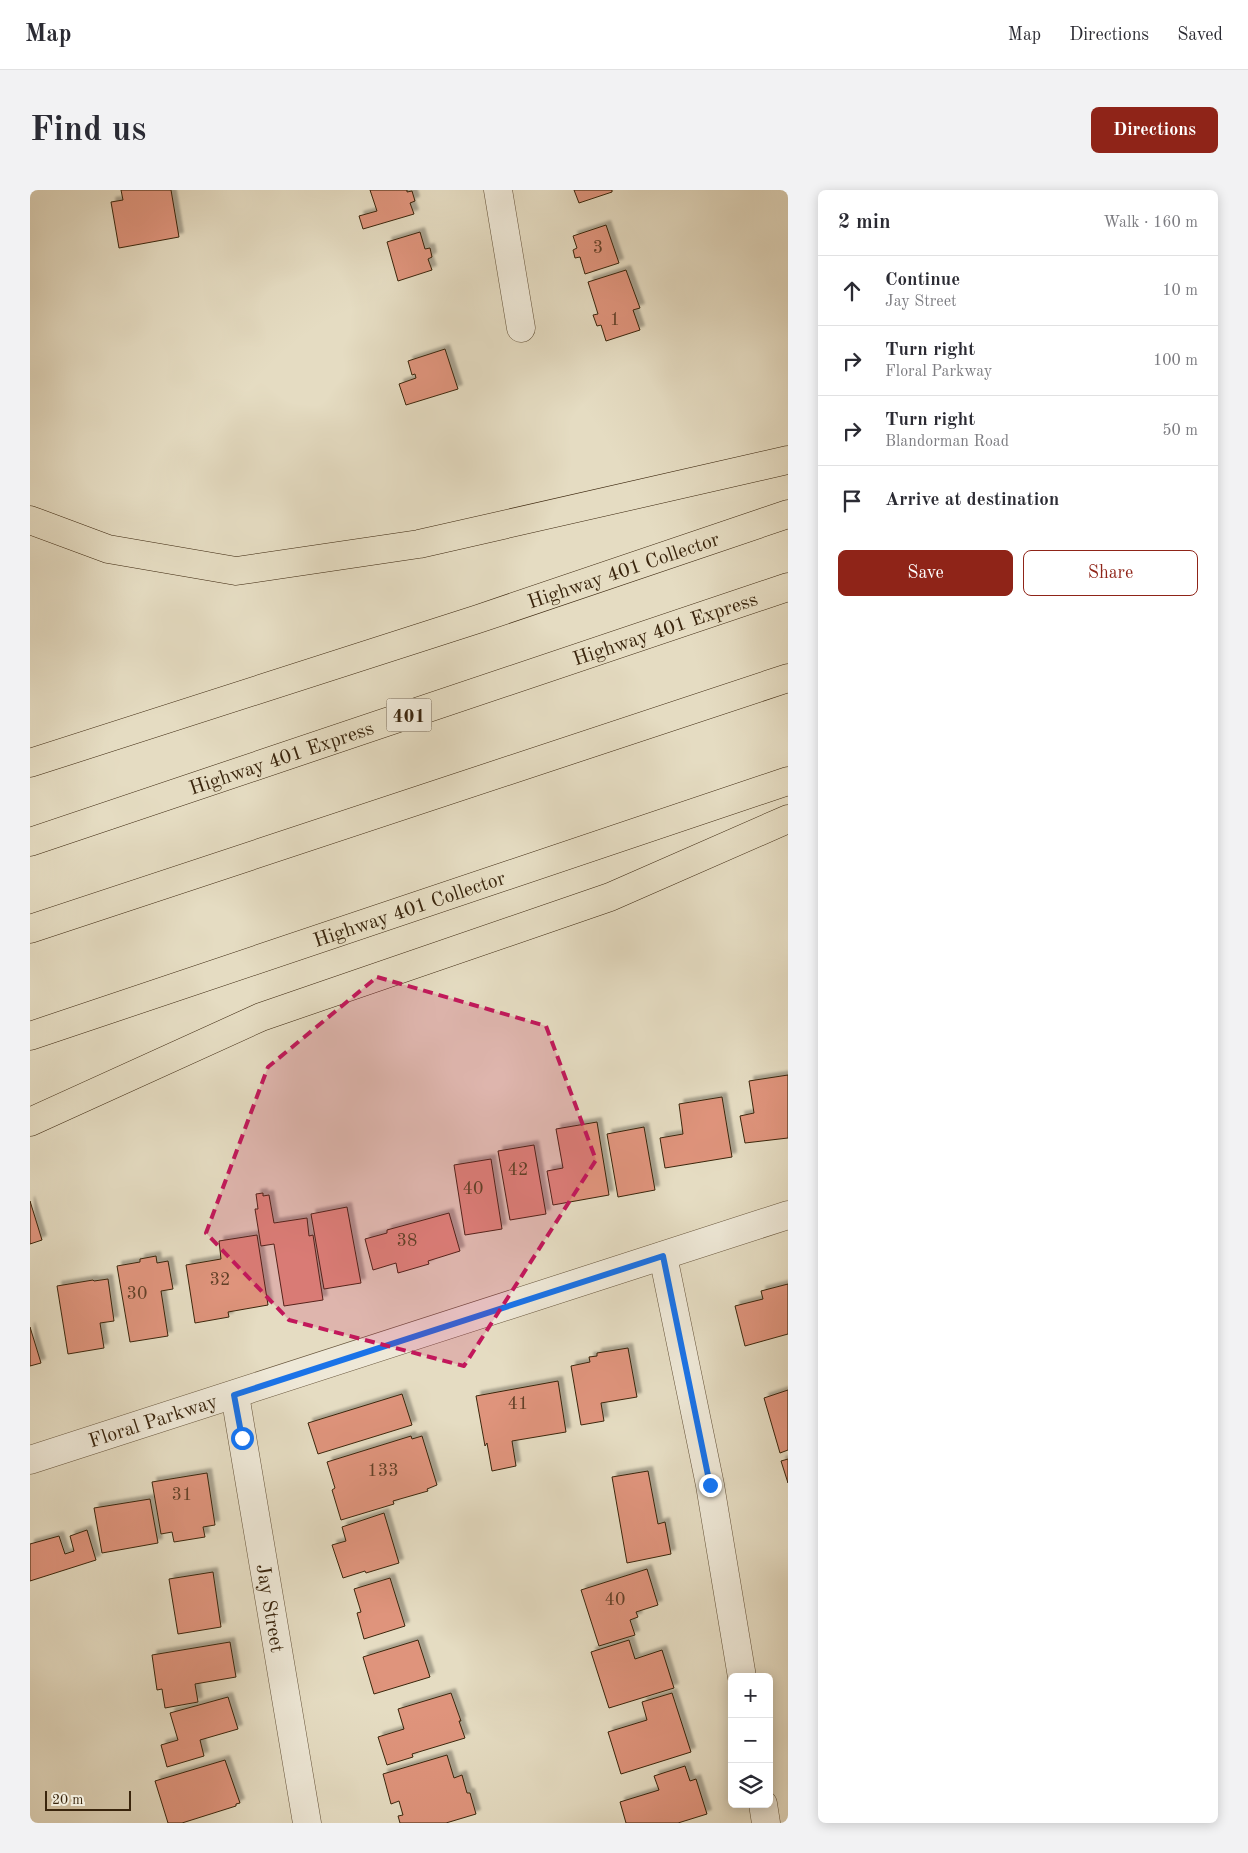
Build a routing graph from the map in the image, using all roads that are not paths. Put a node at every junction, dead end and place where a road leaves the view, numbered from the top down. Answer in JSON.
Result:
{"nodes":[{"id":1,"x":498,"y":190,"type":"edge"},
{"id":2,"x":521,"y":328,"type":"dead end"},
{"id":3,"x":788,"y":460,"type":"edge"},
{"id":4,"x":788,"y":514,"type":"edge"},
{"id":5,"x":30,"y":520,"type":"edge"},
{"id":6,"x":788,"y":586,"type":"edge"},
{"id":7,"x":788,"y":678,"type":"edge"},
{"id":8,"x":30,"y":762,"type":"edge"},
{"id":9,"x":788,"y":781,"type":"edge"},
{"id":10,"x":788,"y":819,"type":"edge"},
{"id":11,"x":30,"y":842,"type":"edge"},
{"id":12,"x":30,"y":929,"type":"edge"},
{"id":13,"x":30,"y":1036,"type":"edge"},
{"id":14,"x":30,"y":1122,"type":"edge"},
{"id":15,"x":788,"y":1216,"type":"edge"},
{"id":16,"x":663,"y":1256,"type":"junction"},
{"id":17,"x":234,"y":1395,"type":"junction"},
{"id":18,"x":30,"y":1460,"type":"edge"},
{"id":19,"x":741,"y":1673,"type":"edge"},
{"id":20,"x":764,"y":1808,"type":"edge"},
{"id":21,"x":307,"y":1823,"type":"edge"},
{"id":22,"x":766,"y":1823,"type":"edge"}],
"edges":[{"from":1,"to":2,"type":"street"},
{"from":3,"to":5,"type":"highway"},
{"from":4,"to":8,"type":"highway","name":"Highway 401 Collector"},
{"from":6,"to":11,"type":"highway","name":"Highway 401 Express","number":"401"},
{"from":7,"to":12,"type":"highway"},
{"from":9,"to":13,"type":"highway","name":"Highway 401 Collector"},
{"from":10,"to":14,"type":"highway"},
{"from":15,"to":16,"type":"street","name":"Floral Parkway"},
{"from":16,"to":17,"type":"street","name":"Floral Parkway"},
{"from":16,"to":19,"type":"street"},
{"from":17,"to":18,"type":"street","name":"Floral Parkway"},
{"from":17,"to":21,"type":"street","name":"Jay Street"},
{"from":20,"to":22,"type":"street"}]}
